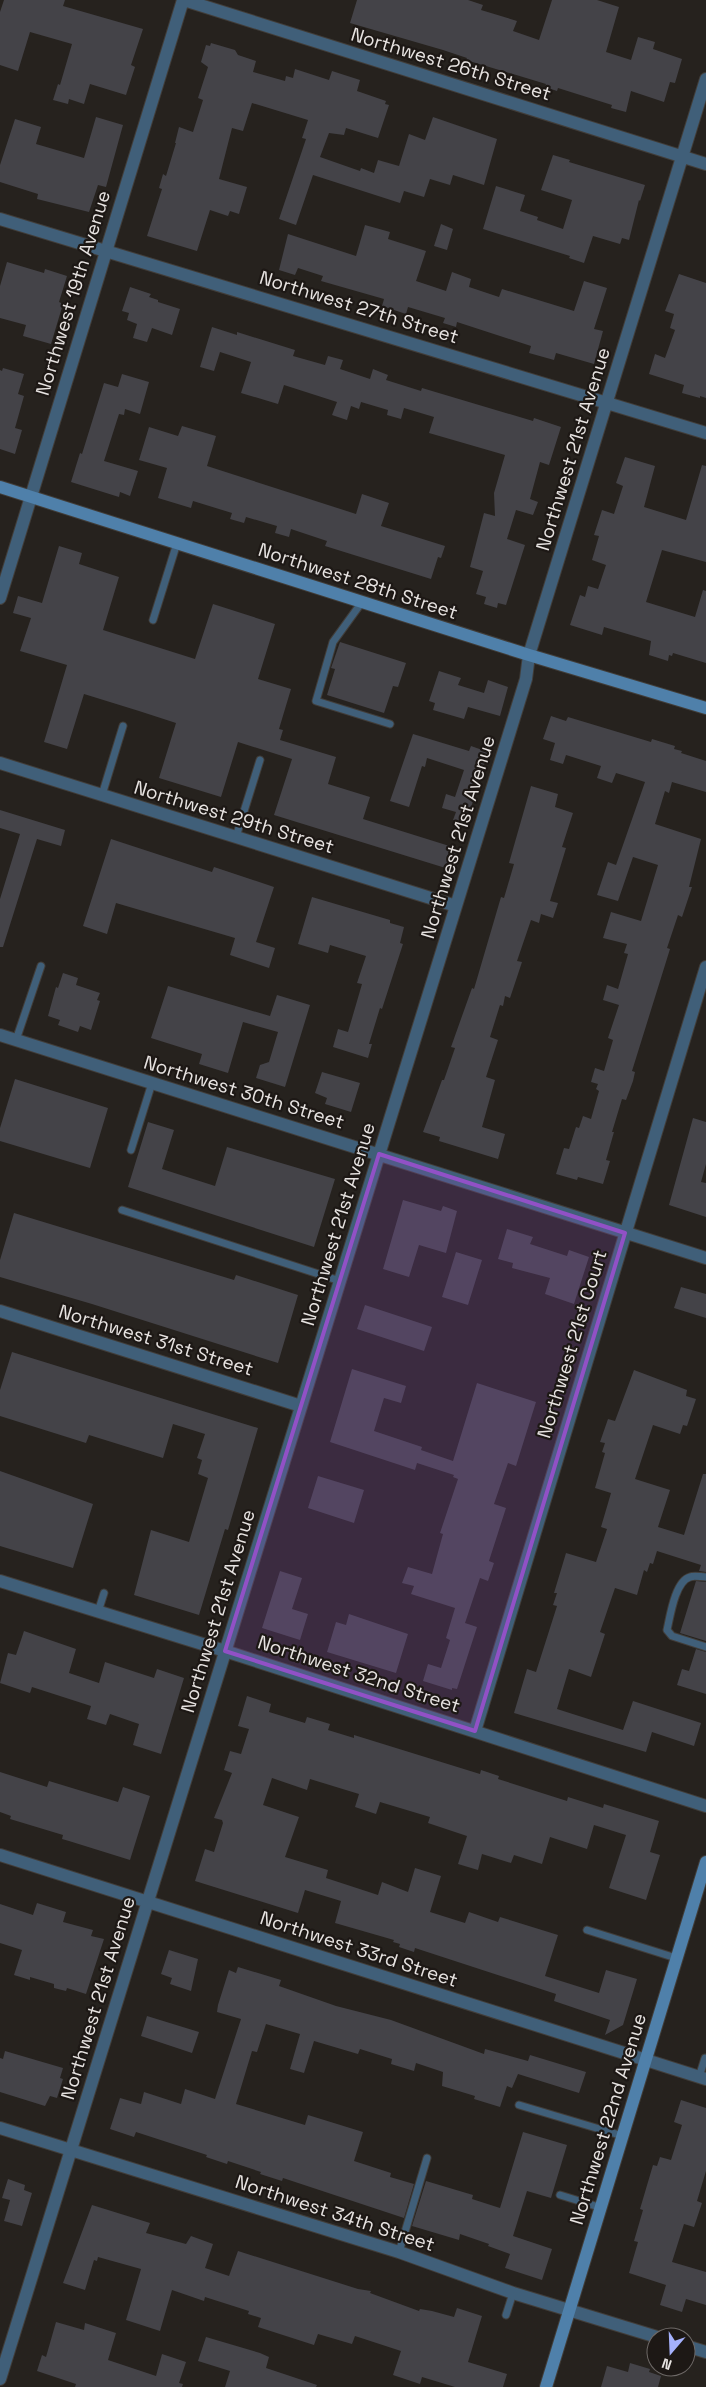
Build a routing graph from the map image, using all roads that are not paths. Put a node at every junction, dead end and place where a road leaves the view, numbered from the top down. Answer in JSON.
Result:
{"nodes":[{"id":1,"x":183,"y":0,"type":"edge"},
{"id":2,"x":706,"y":78,"type":"edge"},
{"id":3,"x":682,"y":156,"type":"junction"},
{"id":4,"x":706,"y":164,"type":"edge"},
{"id":5,"x":0,"y":219,"type":"edge"},
{"id":6,"x":106,"y":251,"type":"junction"},
{"id":7,"x":607,"y":401,"type":"junction"},
{"id":8,"x":706,"y":433,"type":"edge"},
{"id":9,"x":0,"y":487,"type":"edge"},
{"id":10,"x":31,"y":497,"type":"junction"},
{"id":11,"x":177,"y":543,"type":"junction"},
{"id":12,"x":0,"y":598,"type":"edge"},
{"id":13,"x":362,"y":602,"type":"junction"},
{"id":14,"x":153,"y":620,"type":"dead end"},
{"id":15,"x":529,"y":655,"type":"junction"},
{"id":16,"x":706,"y":708,"type":"edge"},
{"id":17,"x":390,"y":724,"type":"dead end"},
{"id":18,"x":123,"y":726,"type":"dead end"},
{"id":19,"x":260,"y":760,"type":"dead end"},
{"id":20,"x":0,"y":763,"type":"edge"},
{"id":21,"x":102,"y":795,"type":"junction"},
{"id":22,"x":236,"y":837,"type":"junction"},
{"id":23,"x":456,"y":906,"type":"junction"},
{"id":24,"x":41,"y":966,"type":"dead end"},
{"id":25,"x":706,"y":967,"type":"edge"},
{"id":26,"x":0,"y":1035,"type":"edge"},
{"id":27,"x":16,"y":1040,"type":"junction"},
{"id":28,"x":152,"y":1083,"type":"junction"},
{"id":29,"x":131,"y":1150,"type":"dead end"},
{"id":30,"x":379,"y":1154,"type":"junction"},
{"id":31,"x":122,"y":1210,"type":"dead end"},
{"id":32,"x":625,"y":1233,"type":"junction"},
{"id":33,"x":706,"y":1258,"type":"edge"},
{"id":34,"x":340,"y":1281,"type":"junction"},
{"id":35,"x":0,"y":1311,"type":"edge"},
{"id":36,"x":301,"y":1406,"type":"junction"},
{"id":37,"x":706,"y":1576,"type":"edge"},
{"id":38,"x":0,"y":1581,"type":"edge"},
{"id":39,"x":104,"y":1593,"type":"dead end"},
{"id":40,"x":98,"y":1612,"type":"junction"},
{"id":41,"x":706,"y":1647,"type":"edge"},
{"id":42,"x":225,"y":1651,"type":"junction"},
{"id":43,"x":475,"y":1731,"type":"junction"},
{"id":44,"x":706,"y":1806,"type":"edge"},
{"id":45,"x":0,"y":1855,"type":"edge"},
{"id":46,"x":706,"y":1862,"type":"edge"},
{"id":47,"x":148,"y":1902,"type":"junction"},
{"id":48,"x":587,"y":1930,"type":"dead end"},
{"id":49,"x":676,"y":1958,"type":"junction"},
{"id":50,"x":705,"y":2058,"type":"edge"},
{"id":51,"x":645,"y":2060,"type":"junction"},
{"id":52,"x":702,"y":2078,"type":"edge"},
{"id":53,"x":519,"y":2105,"type":"dead end"},
{"id":54,"x":0,"y":2128,"type":"edge"},
{"id":55,"x":623,"y":2136,"type":"junction"},
{"id":56,"x":71,"y":2149,"type":"junction"},
{"id":57,"x":427,"y":2158,"type":"dead end"},
{"id":58,"x":560,"y":2195,"type":"dead end"},
{"id":59,"x":602,"y":2208,"type":"junction"},
{"id":60,"x":399,"y":2252,"type":"junction"},
{"id":61,"x":513,"y":2293,"type":"junction"},
{"id":62,"x":569,"y":2310,"type":"junction"},
{"id":63,"x":506,"y":2315,"type":"dead end"},
{"id":64,"x":646,"y":2334,"type":"edge"},
{"id":65,"x":0,"y":2379,"type":"edge"},
{"id":66,"x":546,"y":2387,"type":"edge"}],
"edges":[{"from":1,"to":3,"type":"street","name":"Northwest 26th Street"},
{"from":1,"to":6,"type":"street","name":"Northwest 19th Avenue"},
{"from":2,"to":3,"type":"street","name":"Northwest 21st Avenue"},
{"from":3,"to":4,"type":"street","name":"Northwest 26th Street"},
{"from":3,"to":7,"type":"street","name":"Northwest 21st Avenue"},
{"from":5,"to":6,"type":"street","name":"Northwest 27th Street"},
{"from":6,"to":7,"type":"street","name":"Northwest 27th Street"},
{"from":6,"to":10,"type":"street","name":"Northwest 19th Avenue"},
{"from":7,"to":8,"type":"street","name":"Northwest 27th Street"},
{"from":7,"to":15,"type":"street","name":"Northwest 21st Avenue"},
{"from":9,"to":10,"type":"street","name":"Northwest 28th Street"},
{"from":10,"to":11,"type":"street","name":"Northwest 28th Street"},
{"from":10,"to":12,"type":"street","name":"Northwest 19th Avenue"},
{"from":11,"to":13,"type":"street","name":"Northwest 28th Street"},
{"from":11,"to":14,"type":"lane"},
{"from":13,"to":15,"type":"street","name":"Northwest 28th Street"},
{"from":13,"to":17,"type":"lane"},
{"from":15,"to":16,"type":"street","name":"Northwest 28th Street"},
{"from":15,"to":23,"type":"street","name":"Northwest 21st Avenue"},
{"from":18,"to":21,"type":"lane"},
{"from":19,"to":22,"type":"lane"},
{"from":20,"to":21,"type":"street","name":"Northwest 29th Street"},
{"from":21,"to":22,"type":"street","name":"Northwest 29th Street"},
{"from":22,"to":23,"type":"street","name":"Northwest 29th Street"},
{"from":23,"to":30,"type":"street","name":"Northwest 21st Avenue"},
{"from":24,"to":27,"type":"lane"},
{"from":25,"to":32,"type":"street","name":"Northwest 21st Court"},
{"from":26,"to":27,"type":"street","name":"Northwest 30th Street"},
{"from":27,"to":28,"type":"street","name":"Northwest 30th Street"},
{"from":28,"to":29,"type":"lane"},
{"from":28,"to":30,"type":"street","name":"Northwest 30th Street"},
{"from":30,"to":32,"type":"street","name":"Northwest 30th Street"},
{"from":30,"to":34,"type":"street","name":"Northwest 21st Avenue"},
{"from":31,"to":34,"type":"lane"},
{"from":32,"to":33,"type":"street","name":"Northwest 30th Street"},
{"from":32,"to":43,"type":"street","name":"Northwest 21st Court"},
{"from":34,"to":36,"type":"street","name":"Northwest 21st Avenue"},
{"from":35,"to":36,"type":"street","name":"Northwest 31st Street"},
{"from":36,"to":42,"type":"street","name":"Northwest 21st Avenue"},
{"from":37,"to":41,"type":"lane"},
{"from":38,"to":40,"type":"street","name":"Northwest 32nd Street"},
{"from":39,"to":40,"type":"lane"},
{"from":40,"to":42,"type":"street","name":"Northwest 32nd Street"},
{"from":42,"to":43,"type":"street","name":"Northwest 32nd Street"},
{"from":42,"to":47,"type":"street","name":"Northwest 21st Avenue"},
{"from":43,"to":44,"type":"street","name":"Northwest 32nd Street"},
{"from":45,"to":47,"type":"street","name":"Northwest 33rd Street"},
{"from":46,"to":49,"type":"street","name":"Northwest 22nd Avenue"},
{"from":47,"to":51,"type":"street","name":"Northwest 33rd Street"},
{"from":47,"to":56,"type":"street","name":"Northwest 21st Avenue"},
{"from":48,"to":49,"type":"lane"},
{"from":49,"to":51,"type":"street","name":"Northwest 22nd Avenue"},
{"from":50,"to":52,"type":"lane"},
{"from":51,"to":52,"type":"street","name":"Northwest 33rd Street"},
{"from":51,"to":55,"type":"street","name":"Northwest 22nd Avenue"},
{"from":53,"to":55,"type":"lane"},
{"from":54,"to":56,"type":"street","name":"Northwest 34th Street"},
{"from":55,"to":59,"type":"street","name":"Northwest 22nd Avenue"},
{"from":56,"to":60,"type":"street","name":"Northwest 34th Street"},
{"from":56,"to":65,"type":"street","name":"Northwest 21st Avenue"},
{"from":57,"to":60,"type":"lane"},
{"from":58,"to":59,"type":"lane"},
{"from":59,"to":62,"type":"street","name":"Northwest 22nd Avenue"},
{"from":60,"to":61,"type":"street","name":"Northwest 34th Street"},
{"from":61,"to":62,"type":"street","name":"Northwest 34th Street"},
{"from":61,"to":63,"type":"lane"},
{"from":62,"to":64,"type":"street","name":"Northwest 34th Street"},
{"from":62,"to":66,"type":"street","name":"Northwest 22nd Avenue"}]}
